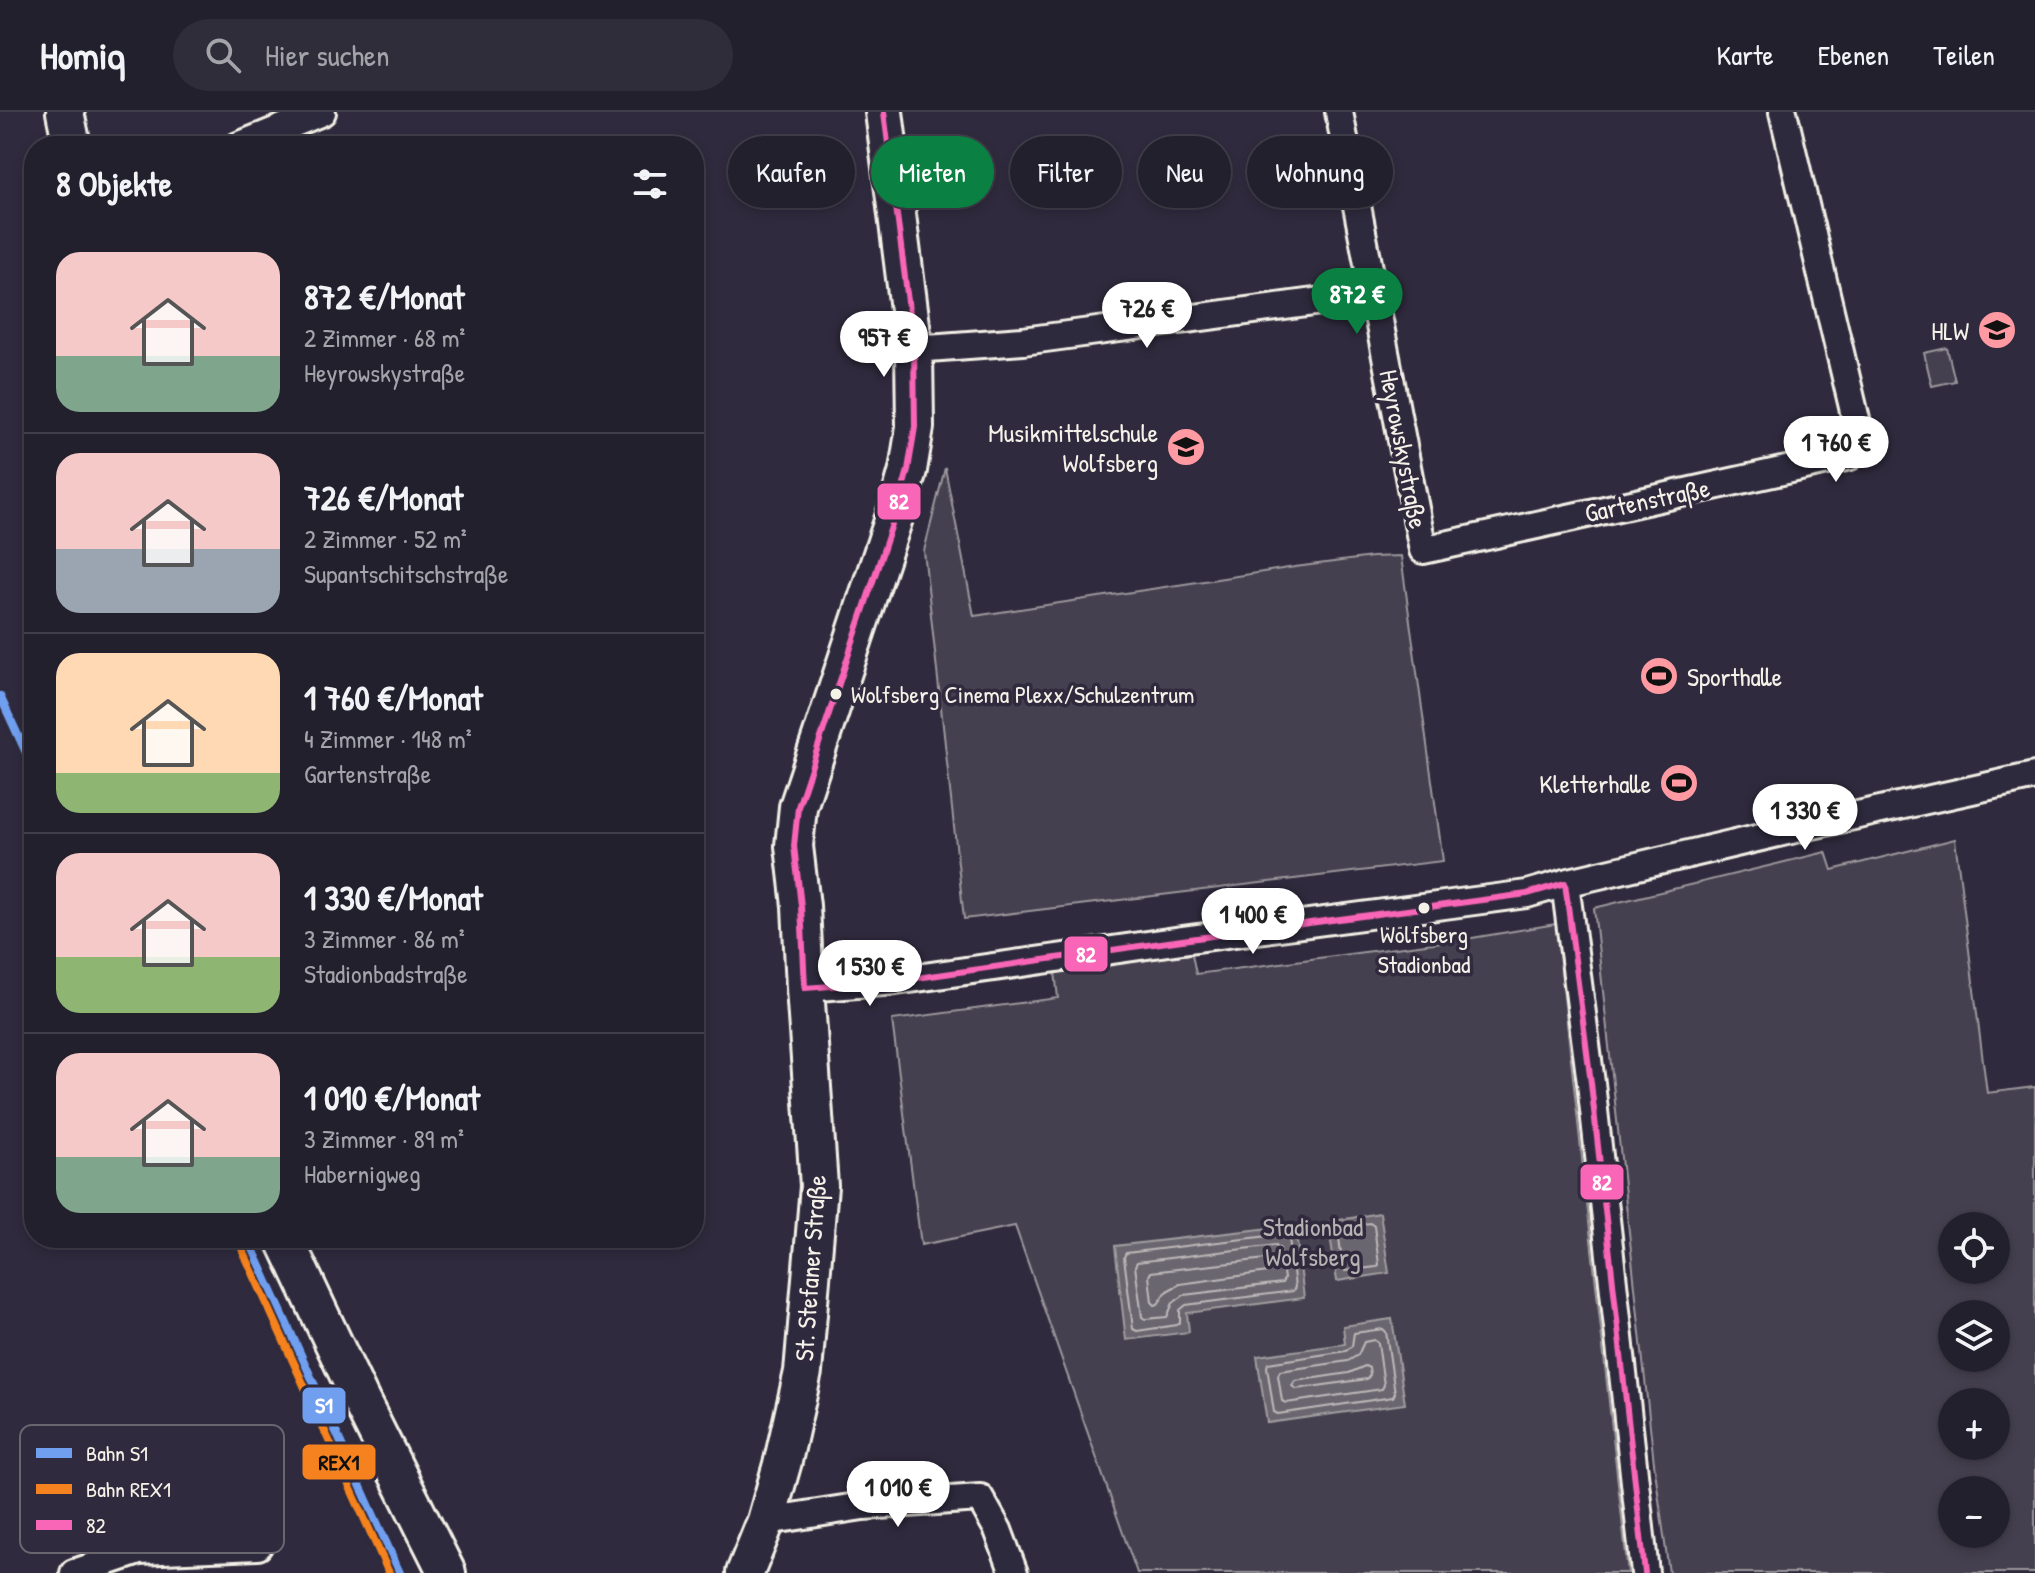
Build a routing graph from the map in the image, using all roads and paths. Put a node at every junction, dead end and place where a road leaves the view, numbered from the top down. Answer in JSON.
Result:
{"nodes":[{"id":1,"x":65,"y":112,"type":"edge"},
{"id":2,"x":322,"y":112,"type":"edge"},
{"id":3,"x":884,"y":112,"type":"edge"},
{"id":4,"x":1339,"y":112,"type":"edge"},
{"id":5,"x":1783,"y":112,"type":"edge"},
{"id":6,"x":70,"y":136,"type":"edge"},
{"id":7,"x":263,"y":136,"type":"edge"},
{"id":8,"x":1374,"y":294,"type":"junction"},
{"id":9,"x":914,"y":349,"type":"junction"},
{"id":10,"x":1423,"y":550,"type":"joint"},
{"id":11,"x":2035,"y":776,"type":"edge"},
{"id":12,"x":1565,"y":883,"type":"junction"},
{"id":13,"x":805,"y":988,"type":"junction"},
{"id":14,"x":289,"y":1248,"type":"edge"},
{"id":15,"x":766,"y":1521,"type":"junction"},
{"id":16,"x":133,"y":1553,"type":"edge"},
{"id":17,"x":74,"y":1573,"type":"edge"},
{"id":18,"x":447,"y":1573,"type":"edge"},
{"id":19,"x":745,"y":1573,"type":"edge"},
{"id":20,"x":1014,"y":1573,"type":"edge"},
{"id":21,"x":1645,"y":1573,"type":"edge"}],
"edges":[{"from":1,"to":6,"type":"street"},
{"from":2,"to":7,"type":"street"},
{"from":3,"to":9,"type":"street","name":"St. Stefaner Straße"},
{"from":4,"to":8,"type":"street","name":"Heyrowskystraße"},
{"from":5,"to":10,"type":"street","name":"Gartenstraße"},
{"from":8,"to":9,"type":"street"},
{"from":8,"to":10,"type":"street","name":"Heyrowskystraße"},
{"from":9,"to":13,"type":"street","name":"St. Stefaner Straße"},
{"from":11,"to":12,"type":"street"},
{"from":12,"to":13,"type":"street"},
{"from":12,"to":21,"type":"street"},
{"from":13,"to":15,"type":"street","name":"St. Stefaner Straße"},
{"from":14,"to":18,"type":"street"},
{"from":15,"to":19,"type":"street","name":"St. Stefaner Straße"},
{"from":15,"to":20,"type":"street"},
{"from":16,"to":17,"type":"street"}]}
